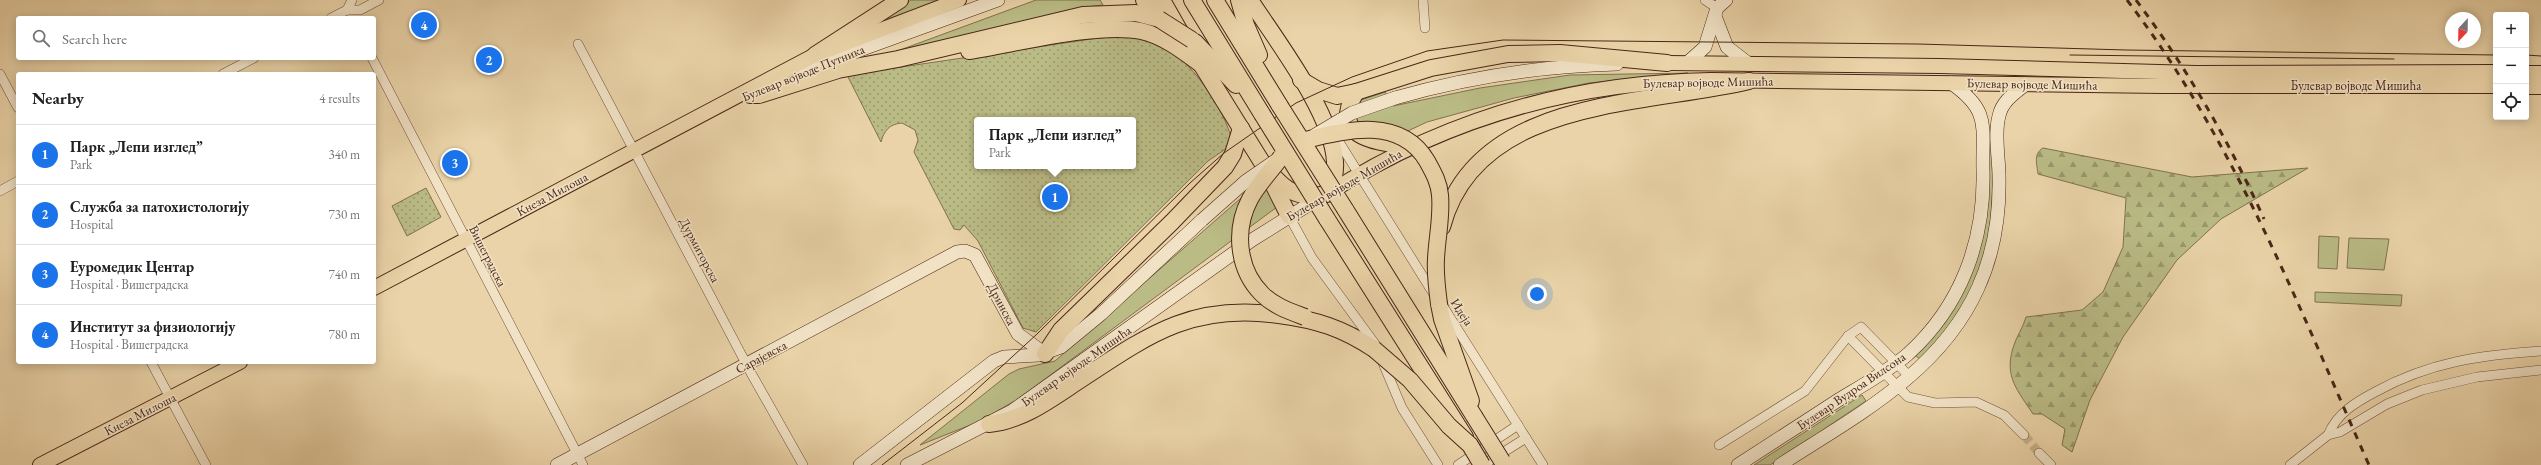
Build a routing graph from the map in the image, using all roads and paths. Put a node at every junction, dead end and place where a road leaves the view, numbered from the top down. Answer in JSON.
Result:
{"nodes":[{"id":1,"x":352,"y":0,"type":"edge"},
{"id":2,"x":379,"y":0,"type":"edge"},
{"id":3,"x":900,"y":0,"type":"edge"},
{"id":4,"x":959,"y":0,"type":"edge"},
{"id":5,"x":998,"y":0,"type":"edge"},
{"id":6,"x":1144,"y":0,"type":"edge"},
{"id":7,"x":1162,"y":0,"type":"edge"},
{"id":8,"x":1192,"y":0,"type":"edge"},
{"id":9,"x":1215,"y":0,"type":"edge"},
{"id":10,"x":1239,"y":0,"type":"edge"},
{"id":11,"x":1250,"y":0,"type":"edge"},
{"id":12,"x":1263,"y":0,"type":"edge"},
{"id":13,"x":1423,"y":0,"type":"edge"},
{"id":14,"x":1705,"y":0,"type":"edge"},
{"id":15,"x":1719,"y":8,"type":"edge"},
{"id":16,"x":349,"y":14,"type":"edge"},
{"id":17,"x":1159,"y":19,"type":"junction"},
{"id":18,"x":1425,"y":28,"type":"dead end"},
{"id":19,"x":1272,"y":34,"type":"junction"},
{"id":20,"x":578,"y":44,"type":"dead end"},
{"id":21,"x":815,"y":55,"type":"junction"},
{"id":22,"x":898,"y":59,"type":"junction"},
{"id":23,"x":250,"y":60,"type":"edge"},
{"id":24,"x":373,"y":60,"type":"edge"},
{"id":25,"x":1667,"y":63,"type":"junction"},
{"id":26,"x":1687,"y":63,"type":"junction"},
{"id":27,"x":1202,"y":64,"type":"junction"},
{"id":28,"x":1749,"y":64,"type":"junction"},
{"id":29,"x":227,"y":72,"type":"edge"},
{"id":30,"x":2493,"y":72,"type":"edge"},
{"id":31,"x":2529,"y":73,"type":"edge"},
{"id":32,"x":2541,"y":73,"type":"edge"},
{"id":33,"x":0,"y":74,"type":"edge"},
{"id":34,"x":1301,"y":80,"type":"junction"},
{"id":35,"x":1749,"y":80,"type":"junction"},
{"id":36,"x":1951,"y":83,"type":"junction"},
{"id":37,"x":2026,"y":84,"type":"junction"},
{"id":38,"x":2493,"y":86,"type":"edge"},
{"id":39,"x":2529,"y":86,"type":"edge"},
{"id":40,"x":2541,"y":87,"type":"edge"},
{"id":41,"x":1356,"y":92,"type":"junction"},
{"id":42,"x":750,"y":95,"type":"junction"},
{"id":43,"x":730,"y":101,"type":"junction"},
{"id":44,"x":16,"y":104,"type":"edge"},
{"id":45,"x":1280,"y":106,"type":"junction"},
{"id":46,"x":1320,"y":113,"type":"junction"},
{"id":47,"x":1262,"y":114,"type":"junction"},
{"id":48,"x":1241,"y":128,"type":"junction"},
{"id":49,"x":1306,"y":140,"type":"junction"},
{"id":50,"x":1411,"y":147,"type":"junction"},
{"id":51,"x":634,"y":150,"type":"junction"},
{"id":52,"x":1281,"y":157,"type":"junction"},
{"id":53,"x":1264,"y":164,"type":"junction"},
{"id":54,"x":1359,"y":173,"type":"junction"},
{"id":55,"x":16,"y":182,"type":"edge"},
{"id":56,"x":0,"y":191,"type":"edge"},
{"id":57,"x":1327,"y":194,"type":"junction"},
{"id":58,"x":1289,"y":216,"type":"junction"},
{"id":59,"x":1439,"y":237,"type":"junction"},
{"id":60,"x":466,"y":240,"type":"junction"},
{"id":61,"x":964,"y":250,"type":"joint"},
{"id":62,"x":376,"y":287,"type":"edge"},
{"id":63,"x":1305,"y":317,"type":"junction"},
{"id":64,"x":1848,"y":336,"type":"junction"},
{"id":65,"x":2541,"y":351,"type":"edge"},
{"id":66,"x":1045,"y":354,"type":"junction"},
{"id":67,"x":1896,"y":363,"type":"junction"},
{"id":68,"x":152,"y":364,"type":"edge"},
{"id":69,"x":236,"y":364,"type":"edge"},
{"id":70,"x":746,"y":364,"type":"junction"},
{"id":71,"x":2541,"y":370,"type":"edge"},
{"id":72,"x":1882,"y":373,"type":"junction"},
{"id":73,"x":1910,"y":377,"type":"junction"},
{"id":74,"x":1896,"y":387,"type":"junction"},
{"id":75,"x":172,"y":397,"type":"junction"},
{"id":76,"x":1474,"y":416,"type":"junction"},
{"id":77,"x":989,"y":424,"type":"junction"},
{"id":78,"x":1518,"y":425,"type":"junction"},
{"id":79,"x":2024,"y":435,"type":"tunnel mouth"},
{"id":80,"x":2328,"y":435,"type":"junction"},
{"id":81,"x":1526,"y":438,"type":"junction"},
{"id":82,"x":1470,"y":445,"type":"junction"},
{"id":83,"x":1719,"y":445,"type":"dead end"},
{"id":84,"x":2039,"y":453,"type":"tunnel mouth"},
{"id":85,"x":581,"y":460,"type":"edge"},
{"id":86,"x":40,"y":465,"type":"edge"},
{"id":87,"x":206,"y":465,"type":"edge"},
{"id":88,"x":557,"y":465,"type":"edge"},
{"id":89,"x":803,"y":465,"type":"edge"},
{"id":90,"x":860,"y":465,"type":"edge"},
{"id":91,"x":907,"y":465,"type":"edge"},
{"id":92,"x":1438,"y":465,"type":"edge"},
{"id":93,"x":1458,"y":465,"type":"edge"},
{"id":94,"x":1483,"y":465,"type":"edge"},
{"id":95,"x":1504,"y":465,"type":"edge"},
{"id":96,"x":1542,"y":465,"type":"edge"},
{"id":97,"x":1738,"y":465,"type":"edge"},
{"id":98,"x":1780,"y":465,"type":"edge"},
{"id":99,"x":2051,"y":465,"type":"edge"},
{"id":100,"x":2290,"y":465,"type":"edge"}],
"edges":[{"from":1,"to":16,"type":"street"},
{"from":2,"to":16,"type":"street"},
{"from":3,"to":21,"type":"highway"},
{"from":4,"to":21,"type":"main road","name":"Булевар војводе Путника"},
{"from":5,"to":42,"type":"main road","name":"Булевар војводе Путника"},
{"from":6,"to":17,"type":"highway"},
{"from":7,"to":27,"type":"highway"},
{"from":8,"to":47,"type":"highway"},
{"from":9,"to":45,"type":"highway"},
{"from":10,"to":45,"type":"highway"},
{"from":11,"to":19,"type":"highway"},
{"from":12,"to":19,"type":"highway"},
{"from":13,"to":18,"type":"street"},
{"from":14,"to":15,"type":"street"},
{"from":15,"to":26,"type":"main road"},
{"from":15,"to":28,"type":"main road"},
{"from":17,"to":22,"type":"highway"},
{"from":17,"to":47,"type":"highway","bridge":true},
{"from":19,"to":34,"type":"highway"},
{"from":20,"to":51,"type":"street","name":"Дурмиторска"},
{"from":21,"to":43,"type":"main road","name":"Булевар војводе Путника"},
{"from":22,"to":27,"type":"highway"},
{"from":22,"to":42,"type":"highway"},
{"from":23,"to":29,"type":"street"},
{"from":24,"to":60,"type":"street","name":"Вишеградска"},
{"from":25,"to":26,"type":"main road","name":"Булевар војводе Мишића"},
{"from":25,"to":41,"type":"highway"},
{"from":25,"to":49,"type":"main road","name":"Булевар војводе Мишића","bridge":true},
{"from":26,"to":28,"type":"main road","name":"Булевар војводе Мишића"},
{"from":27,"to":48,"type":"highway"},
{"from":28,"to":30,"type":"main road","name":"Булевар војводе Мишића"},
{"from":31,"to":32,"type":"main road"},
{"from":33,"to":44,"type":"street"},
{"from":34,"to":41,"type":"highway"},
{"from":34,"to":46,"type":"highway"},
{"from":35,"to":36,"type":"main road","name":"Булевар војводе Мишића"},
{"from":35,"to":50,"type":"main road","name":"Булевар војводе Мишића"},
{"from":35,"to":59,"type":"highway"},
{"from":36,"to":37,"type":"main road","name":"Булевар војводе Мишића"},
{"from":36,"to":67,"type":"main road","name":"Булевар Вудроа Вилсона"},
{"from":37,"to":38,"type":"main road","name":"Булевар војводе Мишића"},
{"from":37,"to":73,"type":"main road","name":"Булевар Вудроа Вилсона"},
{"from":39,"to":40,"type":"main road"},
{"from":41,"to":50,"type":"highway"},
{"from":42,"to":43,"type":"main road","name":"Булевар војводе Путника"},
{"from":43,"to":51,"type":"main road","name":"Кнеза Милоша"},
{"from":45,"to":76,"type":"highway","bridge":true},
{"from":46,"to":54,"type":"street","name":"Идеја"},
{"from":46,"to":57,"type":"highway"},
{"from":47,"to":82,"type":"highway","bridge":true},
{"from":48,"to":53,"type":"highway"},
{"from":48,"to":66,"type":"highway"},
{"from":49,"to":52,"type":"main road","name":"Булевар војводе Мишића","bridge":true},
{"from":49,"to":59,"type":"highway","bridge":true},
{"from":50,"to":54,"type":"main road","name":"Булевар војводе Мишића"},
{"from":51,"to":60,"type":"main road","name":"Кнеза Милоша"},
{"from":51,"to":70,"type":"street","name":"Дурмиторска"},
{"from":52,"to":63,"type":"highway","bridge":true},
{"from":52,"to":66,"type":"main road","name":"Булевар војводе Мишића","bridge":true},
{"from":53,"to":57,"type":"highway"},
{"from":53,"to":58,"type":"highway"},
{"from":54,"to":57,"type":"main road","name":"Булевар војводе Мишића"},
{"from":54,"to":78,"type":"street","name":"Идеја"},
{"from":55,"to":56,"type":"street"},
{"from":57,"to":58,"type":"main road","name":"Булевар војводе Мишића"},
{"from":58,"to":77,"type":"main road","name":"Булевар војводе Мишића"},
{"from":58,"to":92,"type":"street"},
{"from":59,"to":76,"type":"highway","bridge":true},
{"from":60,"to":62,"type":"main road","name":"Кнеза Милоша"},
{"from":60,"to":85,"type":"street","name":"Вишеградска"},
{"from":61,"to":66,"type":"main road","name":"Дринска"},
{"from":61,"to":70,"type":"main road","name":"Сарајевска"},
{"from":63,"to":77,"type":"highway","bridge":true},
{"from":63,"to":82,"type":"highway","bridge":true},
{"from":64,"to":67,"type":"street"},
{"from":64,"to":72,"type":"street"},
{"from":64,"to":83,"type":"street"},
{"from":65,"to":80,"type":"street"},
{"from":66,"to":90,"type":"main road"},
{"from":67,"to":72,"type":"main road","name":"Булевар Вудроа Вилсона"},
{"from":67,"to":73,"type":"street"},
{"from":68,"to":75,"type":"street"},
{"from":69,"to":75,"type":"main road","name":"Кнеза Милоша"},
{"from":70,"to":85,"type":"main road","name":"Сарајевска"},
{"from":70,"to":89,"type":"street","name":"Дурмиторска"},
{"from":71,"to":80,"type":"street"},
{"from":72,"to":74,"type":"street"},
{"from":72,"to":97,"type":"main road","name":"Булевар Вудроа Вилсона"},
{"from":73,"to":74,"type":"main road","name":"Булевар Вудроа Вилсона"},
{"from":74,"to":79,"type":"street"},
{"from":74,"to":98,"type":"main road","name":"Булевар Вудроа Вилсона"},
{"from":75,"to":86,"type":"main road","name":"Кнеза Милоша"},
{"from":75,"to":87,"type":"street"},
{"from":76,"to":95,"type":"highway","bridge":true},
{"from":77,"to":91,"type":"main road","name":"Булевар војводе Мишића"},
{"from":78,"to":81,"type":"street","name":"Идеја"},
{"from":78,"to":93,"type":"street"},
{"from":80,"to":100,"type":"street"},
{"from":81,"to":94,"type":"street"},
{"from":81,"to":96,"type":"street","name":"Идеја"},
{"from":82,"to":94,"type":"highway","bridge":true},
{"from":84,"to":99,"type":"street"},
{"from":85,"to":88,"type":"main road","name":"Сарајевска"}]}
